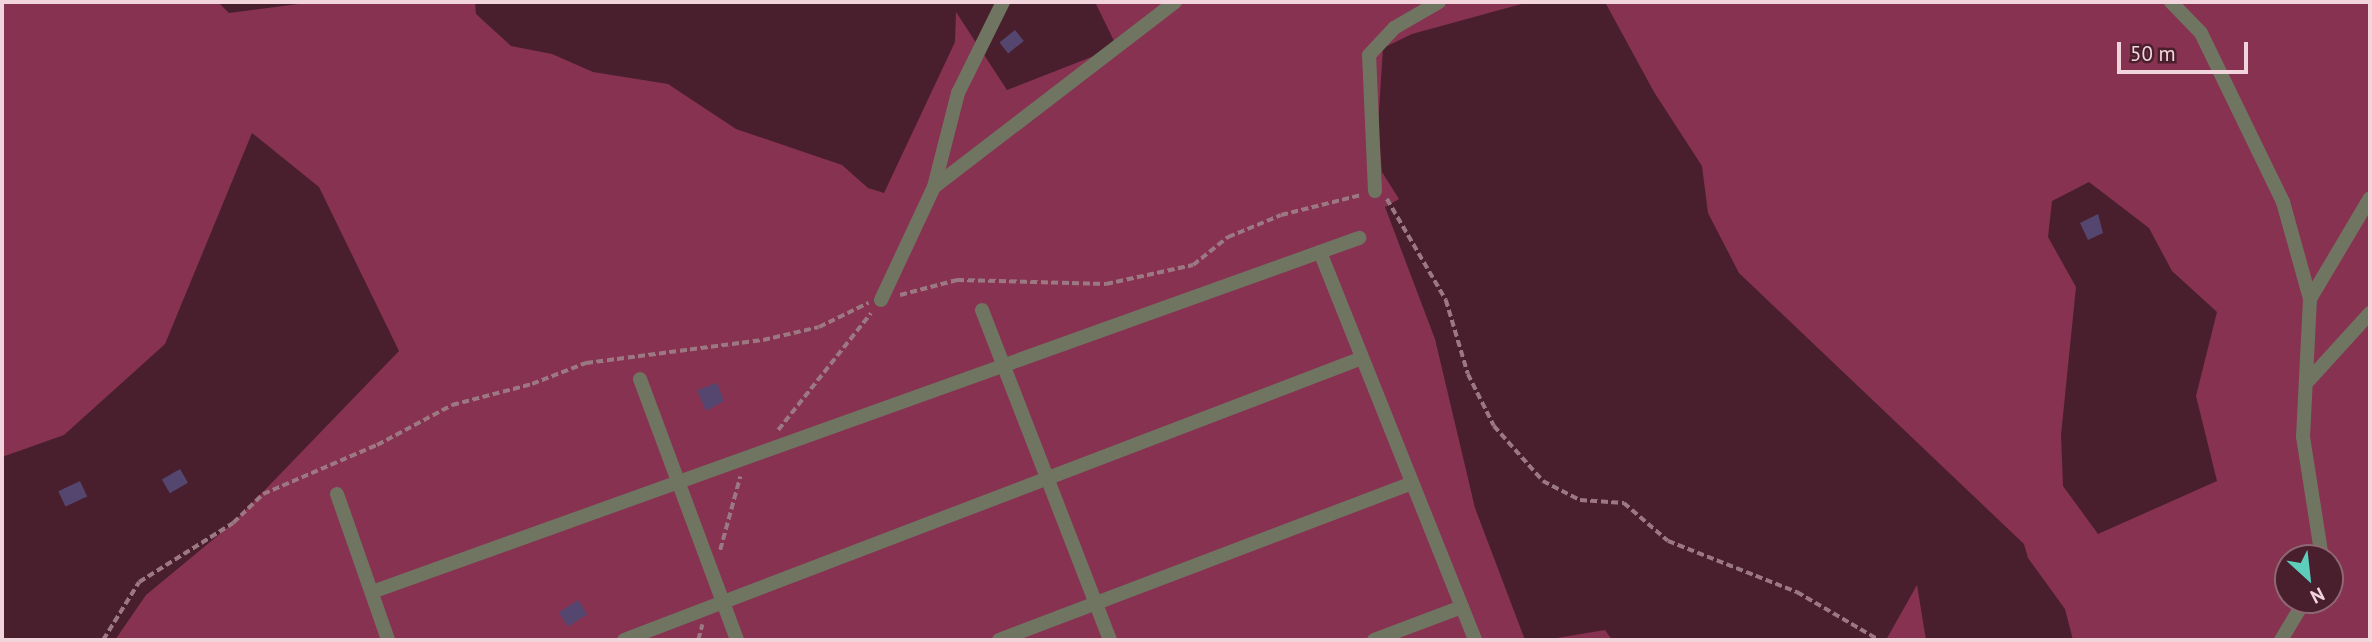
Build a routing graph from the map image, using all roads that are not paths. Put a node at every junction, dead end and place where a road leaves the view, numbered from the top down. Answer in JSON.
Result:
{"nodes":[{"id":1,"x":1003,"y":2,"type":"edge"},
{"id":2,"x":1175,"y":2,"type":"edge"},
{"id":3,"x":1439,"y":2,"type":"edge"},
{"id":4,"x":2171,"y":2,"type":"edge"},
{"id":5,"x":934,"y":187,"type":"junction"},
{"id":6,"x":1376,"y":191,"type":"dead end"},
{"id":7,"x":2370,"y":198,"type":"edge"},
{"id":8,"x":1359,"y":238,"type":"dead end"},
{"id":9,"x":1320,"y":252,"type":"junction"},
{"id":10,"x":2310,"y":299,"type":"junction"},
{"id":11,"x":881,"y":300,"type":"dead end"},
{"id":12,"x":982,"y":310,"type":"dead end"},
{"id":13,"x":2370,"y":313,"type":"edge"},
{"id":14,"x":1362,"y":358,"type":"junction"},
{"id":15,"x":1003,"y":365,"type":"junction"},
{"id":16,"x":640,"y":379,"type":"dead end"},
{"id":17,"x":2309,"y":380,"type":"junction"},
{"id":18,"x":1047,"y":478,"type":"junction"},
{"id":19,"x":678,"y":482,"type":"junction"},
{"id":20,"x":1412,"y":483,"type":"junction"},
{"id":21,"x":337,"y":494,"type":"dead end"},
{"id":22,"x":2320,"y":544,"type":"edge"},
{"id":23,"x":372,"y":592,"type":"junction"},
{"id":24,"x":723,"y":601,"type":"junction"},
{"id":25,"x":1096,"y":603,"type":"junction"},
{"id":26,"x":1462,"y":607,"type":"junction"},
{"id":27,"x":2297,"y":614,"type":"edge"},
{"id":28,"x":388,"y":640,"type":"edge"},
{"id":29,"x":624,"y":640,"type":"edge"},
{"id":30,"x":737,"y":640,"type":"edge"},
{"id":31,"x":999,"y":640,"type":"edge"},
{"id":32,"x":1110,"y":640,"type":"edge"},
{"id":33,"x":1374,"y":640,"type":"edge"},
{"id":34,"x":1475,"y":640,"type":"edge"},
{"id":35,"x":2281,"y":640,"type":"edge"}],
"edges":[{"from":1,"to":5,"type":"street"},
{"from":2,"to":5,"type":"street"},
{"from":3,"to":6,"type":"street"},
{"from":4,"to":10,"type":"street"},
{"from":5,"to":11,"type":"street"},
{"from":7,"to":10,"type":"street"},
{"from":8,"to":9,"type":"street"},
{"from":9,"to":14,"type":"street"},
{"from":9,"to":15,"type":"street"},
{"from":10,"to":17,"type":"street"},
{"from":12,"to":15,"type":"street"},
{"from":13,"to":17,"type":"street"},
{"from":14,"to":18,"type":"street"},
{"from":14,"to":20,"type":"street"},
{"from":15,"to":18,"type":"street"},
{"from":15,"to":19,"type":"street"},
{"from":16,"to":19,"type":"street"},
{"from":17,"to":22,"type":"street"},
{"from":18,"to":24,"type":"street"},
{"from":18,"to":25,"type":"street"},
{"from":19,"to":23,"type":"street"},
{"from":19,"to":24,"type":"street"},
{"from":20,"to":25,"type":"street"},
{"from":20,"to":26,"type":"street"},
{"from":21,"to":23,"type":"street"},
{"from":23,"to":28,"type":"street"},
{"from":24,"to":29,"type":"street"},
{"from":24,"to":30,"type":"street"},
{"from":25,"to":31,"type":"street"},
{"from":25,"to":32,"type":"street"},
{"from":26,"to":33,"type":"street"},
{"from":26,"to":34,"type":"street"},
{"from":27,"to":35,"type":"street"}]}
